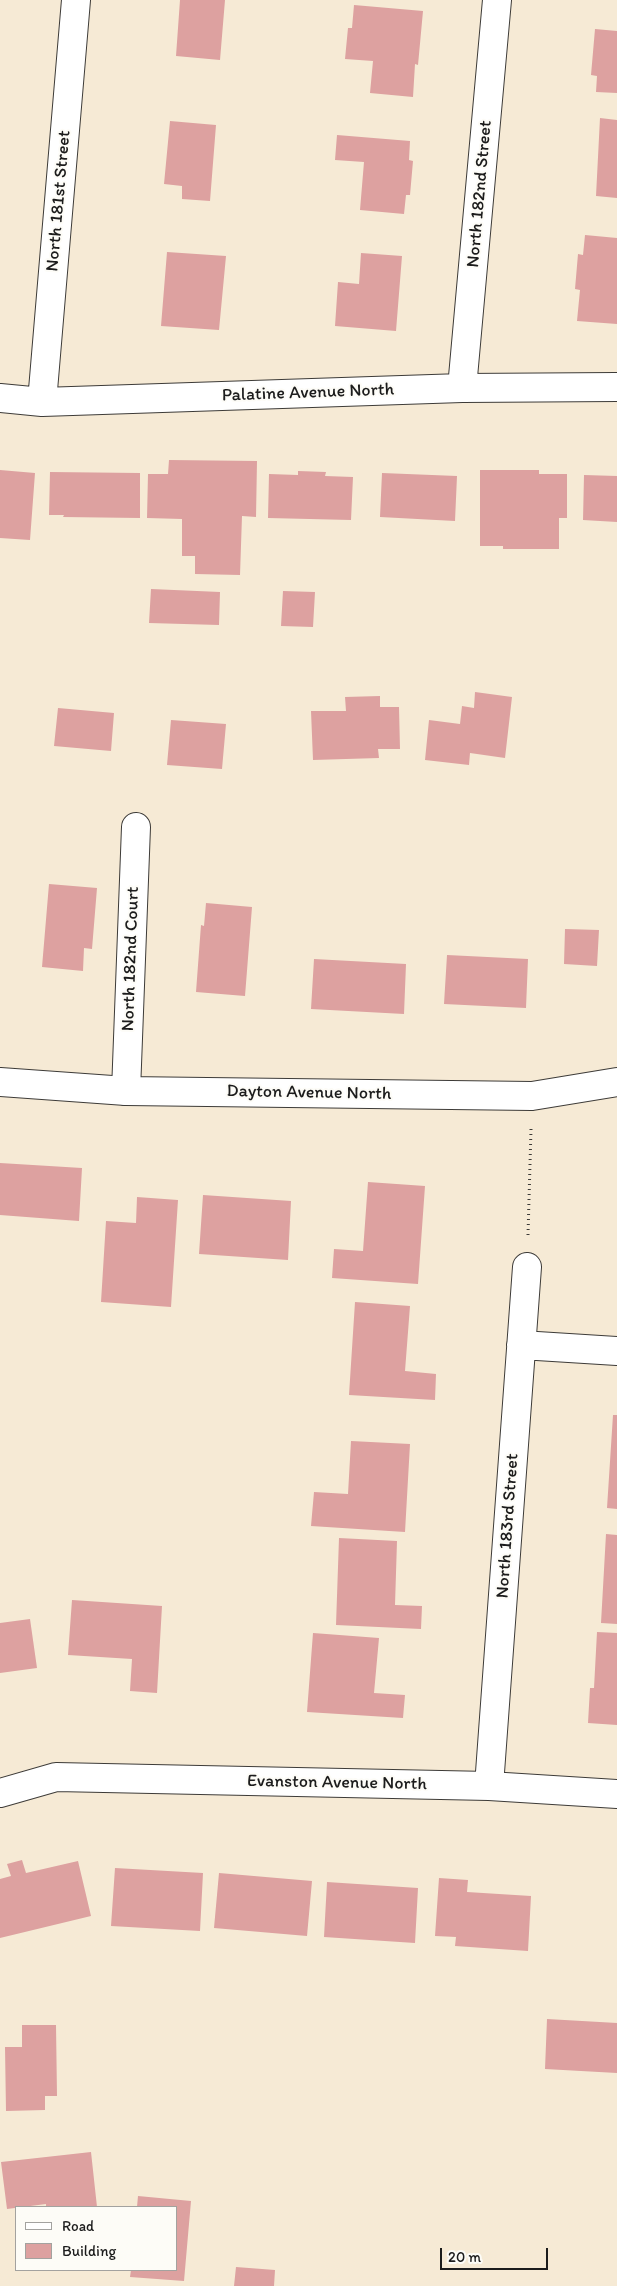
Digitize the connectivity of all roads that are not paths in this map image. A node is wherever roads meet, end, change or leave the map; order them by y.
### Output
1 (76, 0) edge
2 (497, 0) edge
3 (617, 387) edge
4 (462, 388) junction
5 (0, 398) edge
6 (42, 402) junction
7 (136, 826) dead end
8 (0, 1082) edge
9 (617, 1082) edge
10 (126, 1091) junction
11 (527, 1267) road end
12 (521, 1345) junction
13 (617, 1351) edge
14 (489, 1786) junction
15 (0, 1793) edge
16 (617, 1794) edge

1 - 6 street, North 181st Street
2 - 4 street, North 182nd Street
3 - 4 street, Palatine Avenue North
4 - 6 street, Palatine Avenue North
5 - 6 street, Palatine Avenue North
7 - 10 street, North 182nd Court
8 - 10 street, Dayton Avenue North
9 - 10 street, Dayton Avenue North
11 - 12 street, North 183rd Street
12 - 13 street
12 - 14 street, North 183rd Street
14 - 15 street, Evanston Avenue North
14 - 16 street, Evanston Avenue North

